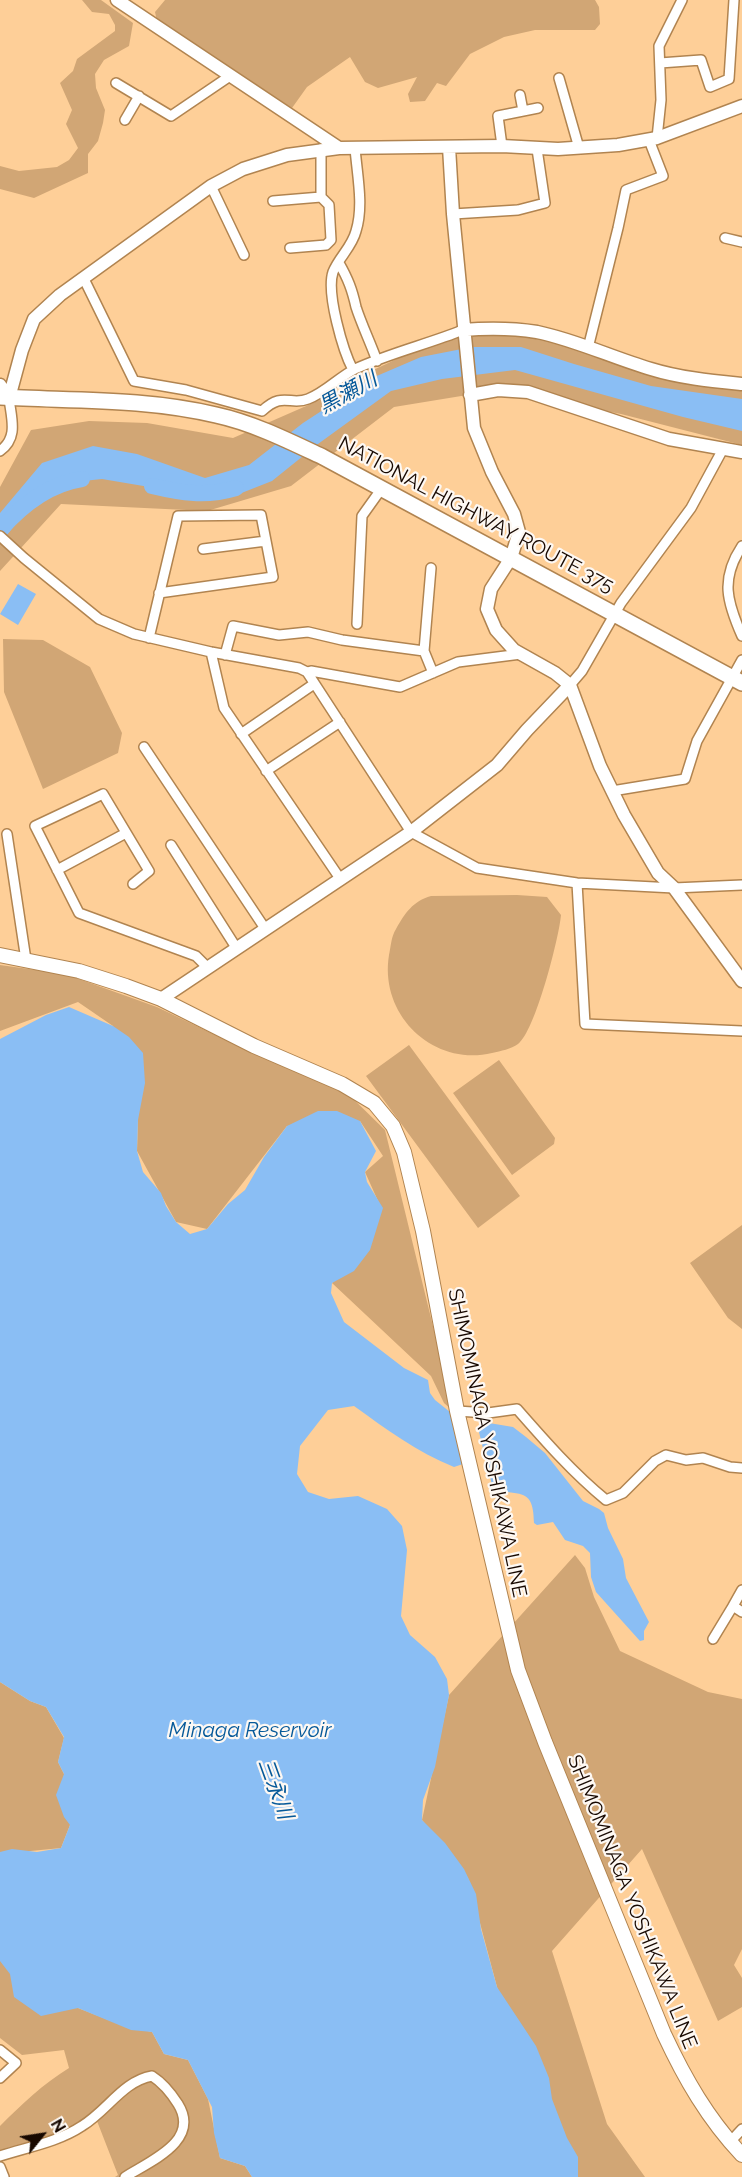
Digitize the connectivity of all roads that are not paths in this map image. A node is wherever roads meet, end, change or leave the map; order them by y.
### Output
1 (117, 0) edge
2 (682, 0) edge
3 (734, 0) edge
4 (738, 26) edge
5 (660, 63) junction
6 (230, 76) junction
7 (558, 78) dead end
8 (116, 82) dead end
9 (520, 95) dead end
10 (139, 96) junction
11 (742, 106) edge
12 (538, 108) dead end
13 (523, 111) junction
14 (125, 120) dead end
15 (653, 139) junction
16 (502, 146) junction
17 (449, 147) junction
18 (339, 148) junction
19 (355, 148) junction
20 (579, 148) junction
21 (321, 149) junction
22 (537, 149) junction
23 (211, 186) junction
24 (321, 197) junction
25 (273, 201) dead end
26 (453, 214) junction
27 (725, 238) dead end
28 (742, 242) edge
29 (290, 248) dead end
30 (244, 255) dead end
31 (339, 263) junction
32 (84, 279) junction
33 (463, 330) junction
34 (588, 348) junction
35 (377, 361) junction
36 (353, 370) junction
37 (742, 384) edge
38 (0, 385) edge
39 (470, 395) junction
40 (5, 397) edge
41 (224, 399) junction
42 (217, 415) junction
43 (723, 449) junction
44 (0, 451) edge
45 (742, 452) edge
46 (382, 488) junction
47 (0, 536) edge
48 (266, 541) junction
49 (742, 546) edge
50 (203, 549) dead end
51 (511, 558) junction
52 (431, 568) dead end
53 (159, 593) junction
54 (614, 613) junction
55 (357, 624) dead end
56 (742, 636) edge
57 (149, 638) junction
58 (424, 651) junction
59 (211, 652) junction
60 (521, 654) junction
61 (225, 655) junction
62 (742, 660) edge
63 (307, 672) junction
64 (433, 673) junction
65 (737, 681) edge
66 (314, 684) junction
67 (570, 685) junction
68 (340, 722) junction
69 (241, 734) junction
70 (144, 747) dead end
71 (266, 771) junction
72 (612, 791) junction
73 (411, 832) junction
74 (126, 833) junction
75 (7, 834) dead end
76 (171, 845) dead end
77 (57, 870) junction
78 (341, 880) junction
79 (133, 884) dead end
80 (577, 884) junction
81 (742, 885) edge
82 (674, 888) junction
83 (266, 930) junction
84 (237, 949) junction
85 (0, 955) edge
86 (26, 960) junction
87 (208, 968) junction
88 (742, 981) edge
89 (161, 999) junction
90 (742, 1031) edge
91 (458, 1412) junction
92 (742, 1468) edge
93 (742, 1590) edge
94 (733, 1606) junction
95 (742, 1612) edge
96 (713, 1638) dead end
97 (0, 2050) edge
98 (0, 2078) edge
99 (742, 2128) edge
100 (730, 2142) junction
101 (742, 2155) edge
102 (0, 2156) edge
103 (0, 2167) edge
104 (4, 2177) edge
105 (125, 2177) edge

1 - 6 street
2 - 5 street
3 - 4 street
4 - 5 street
5 - 15 street
6 - 10 street
6 - 18 street
7 - 20 street
8 - 10 street
9 - 13 street
10 - 14 street
11 - 15 street
12 - 13 street
13 - 16 street
15 - 20 street
15 - 34 street
16 - 17 street
16 - 22 street
17 - 19 street
17 - 26 street
18 - 19 street
18 - 21 street
19 - 31 street
20 - 22 street
21 - 23 street
21 - 24 street
22 - 26 street
23 - 30 street
23 - 32 street
24 - 25 street
24 - 29 street
26 - 33 street
27 - 28 street
31 - 35 street
31 - 36 street
32 - 40 street
32 - 41 street
33 - 34 street
33 - 35 street
33 - 39 street
34 - 37 street
35 - 36 street
36 - 41 street
38 - 40 street
39 - 43 street
39 - 51 street
40 - 42 highway, NATIONAL HIGHWAY ROUTE 375
40 - 44 street
41 - 42 street
42 - 46 highway, NATIONAL HIGHWAY ROUTE 375
43 - 45 street
43 - 54 street
46 - 51 highway, NATIONAL HIGHWAY ROUTE 375
46 - 55 street
47 - 57 street
48 - 50 street
48 - 53 street
48 - 53 street
49 - 56 street
51 - 54 highway, NATIONAL HIGHWAY ROUTE 375
51 - 60 street
52 - 58 street
53 - 57 street
54 - 65 highway, NATIONAL HIGHWAY ROUTE 375
54 - 67 street
57 - 59 street
58 - 61 street
58 - 64 street
59 - 61 street
59 - 69 street
60 - 64 street
60 - 67 street
61 - 63 street
62 - 65 street
63 - 64 street
63 - 66 street
65 - 72 street
66 - 68 street
66 - 69 street
67 - 72 street
67 - 73 street
68 - 71 street
68 - 73 street
69 - 71 street
70 - 83 street
71 - 78 street
72 - 82 street
73 - 78 street
73 - 80 street
74 - 77 street
74 - 77 street
74 - 79 street
75 - 86 street
76 - 84 street
77 - 87 street
78 - 83 street
80 - 82 street
80 - 90 street
81 - 82 street
82 - 88 street
83 - 84 street
84 - 87 street
85 - 86 main road, SHIMOMINAGA YOSHIKAWA LINE
86 - 89 main road, SHIMOMINAGA YOSHIKAWA LINE
87 - 89 street
89 - 91 main road, SHIMOMINAGA YOSHIKAWA LINE
91 - 92 street
91 - 100 main road, SHIMOMINAGA YOSHIKAWA LINE
93 - 94 street
94 - 95 street
94 - 96 street
97 - 98 street
99 - 100 street
100 - 101 main road, SHIMOMINAGA YOSHIKAWA LINE
102 - 105 street
103 - 104 street

